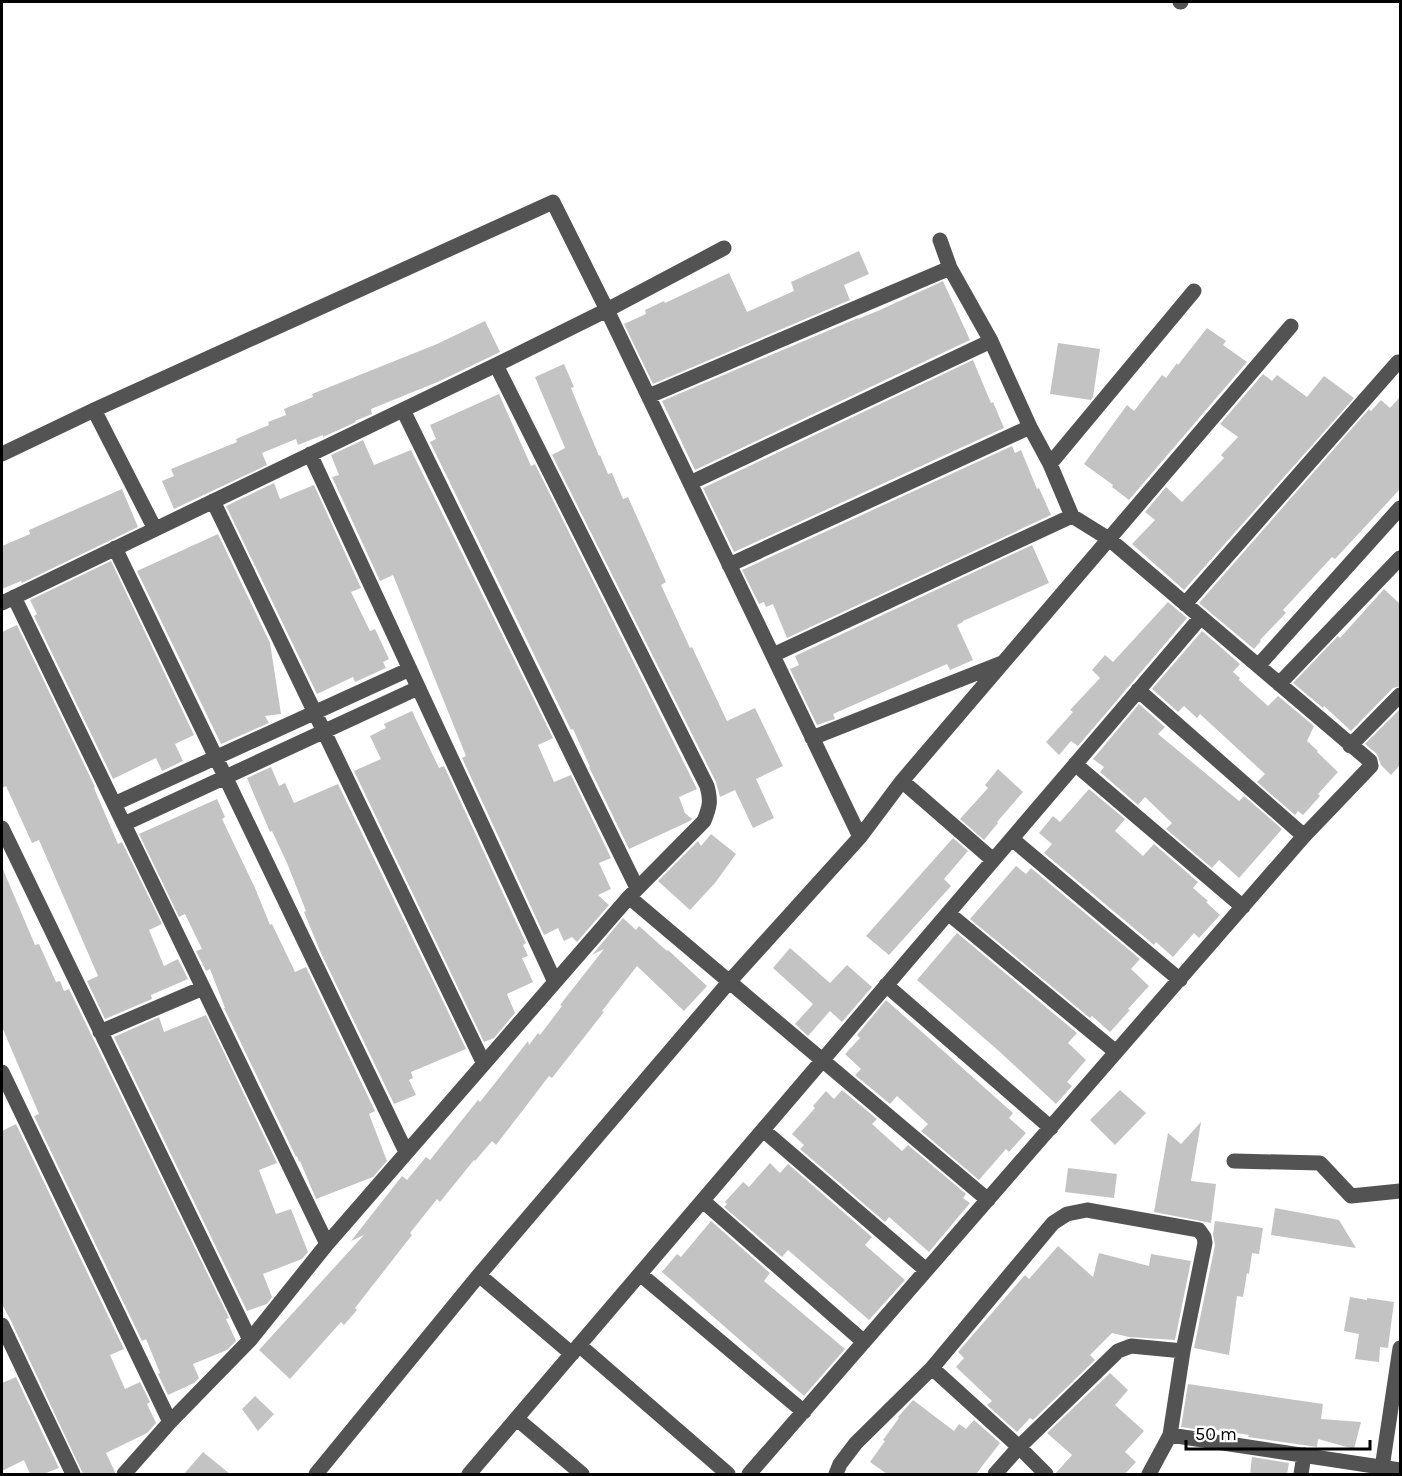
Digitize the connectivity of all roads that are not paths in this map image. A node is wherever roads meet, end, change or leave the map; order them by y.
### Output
1 (940, 240) dead end
2 (724, 248) dead end
3 (950, 268) junction
4 (1194, 291) dead end
5 (607, 310) junction
6 (1291, 326) dead end
7 (991, 341) junction
8 (1398, 362) dead end
9 (495, 365) junction
10 (649, 396) junction
11 (94, 410) junction
12 (403, 410) junction
13 (1030, 427) junction
14 (2, 454) edge
15 (310, 454) junction
16 (1050, 464) junction
17 (690, 483) junction
18 (213, 501) junction
19 (1401, 508) edge
20 (1072, 516) junction
21 (155, 529) junction
22 (1109, 539) junction
23 (115, 548) junction
24 (1401, 558) edge
25 (729, 565) junction
26 (8, 600) edge
27 (1185, 604) junction
28 (1201, 617) junction
29 (773, 655) junction
30 (1004, 662) junction
31 (1258, 666) junction
32 (410, 669) junction
33 (1279, 684) junction
34 (418, 687) junction
35 (1138, 690) junction
36 (1401, 695) edge
37 (315, 713) junction
38 (324, 732) junction
39 (812, 738) junction
40 (1350, 746) junction
41 (216, 758) junction
42 (1075, 764) junction
43 (226, 777) junction
44 (902, 781) junction
45 (114, 804) junction
46 (124, 824) junction
47 (2, 828) edge
48 (860, 837) junction
49 (1304, 837) junction
50 (1011, 839) junction
51 (993, 860) junction
52 (633, 893) junction
53 (1243, 907) junction
54 (948, 913) junction
55 (1180, 980) junction
56 (555, 982) junction
57 (729, 982) junction
58 (886, 986) junction
59 (203, 988) junction
60 (100, 1032) junction
61 (1116, 1052) junction
62 (822, 1061) junction
63 (483, 1064) junction
64 (3, 1080) edge
65 (1051, 1128) junction
66 (763, 1130) junction
67 (406, 1152) junction
68 (1234, 1161) dead end
69 (1401, 1191) edge
70 (988, 1200) junction
71 (703, 1201) junction
72 (327, 1244) junction
73 (926, 1270) junction
74 (640, 1274) junction
75 (479, 1275) junction
76 (2, 1325) edge
77 (250, 1340) junction
78 (864, 1342) junction
79 (1401, 1348) edge
80 (576, 1350) junction
81 (1183, 1351) junction
82 (932, 1368) junction
83 (804, 1412) junction
84 (517, 1419) junction
85 (170, 1422) junction
86 (1170, 1435) junction
87 (1019, 1447) junction
88 (1304, 1455) junction
89 (1382, 1468) junction
90 (1401, 1470) edge
91 (73, 1474) edge
92 (124, 1474) edge
93 (316, 1474) edge
94 (469, 1474) edge
95 (582, 1474) edge
96 (728, 1474) edge
97 (749, 1474) edge
98 (836, 1474) edge
99 (995, 1474) edge
100 (1046, 1474) edge
101 (1149, 1474) edge
102 (1301, 1474) edge

1 - 3 street
2 - 5 street
3 - 7 street
3 - 10 street
4 - 16 street
5 - 9 street
5 - 10 street
5 - 11 street
6 - 22 street
7 - 13 street
7 - 17 street
8 - 27 street
9 - 12 street
9 - 52 street
10 - 17 street
11 - 14 street
11 - 21 street
12 - 15 street
12 - 52 street
13 - 16 street
13 - 25 street
15 - 18 street
15 - 32 street
16 - 20 street
17 - 25 street
18 - 21 street
18 - 37 street
19 - 31 street
20 - 22 street
20 - 29 street
21 - 23 street
22 - 27 street
22 - 30 street
23 - 26 street
23 - 41 street
24 - 33 street
25 - 29 street
26 - 45 street
27 - 28 street
28 - 31 street
28 - 35 street
29 - 39 street
30 - 39 street
30 - 44 street
31 - 33 street
32 - 34 street
32 - 37 street
33 - 40 street
34 - 38 street
34 - 56 street
35 - 42 street
35 - 49 street
36 - 40 street
37 - 38 street
37 - 41 street
38 - 43 street
38 - 63 street
39 - 48 street
40 - 49 street
41 - 43 street
41 - 45 street
42 - 50 street
42 - 53 street
43 - 46 street
43 - 67 street
44 - 48 street
44 - 51 street
45 - 46 street
46 - 59 street
47 - 60 street
48 - 57 street
49 - 53 street
50 - 51 street
50 - 55 street
51 - 54 street
52 - 56 street
52 - 57 street
53 - 55 street
54 - 58 street
54 - 61 street
55 - 61 street
56 - 63 street
57 - 62 street
57 - 75 street
58 - 62 street
58 - 65 street
59 - 60 street
59 - 72 street
60 - 77 street
61 - 65 street
62 - 66 street
62 - 70 street
63 - 67 street
64 - 85 street
65 - 70 street
66 - 71 street
66 - 73 street
67 - 72 street
68 - 69 street
70 - 73 street
71 - 74 street
71 - 78 street
72 - 77 street
73 - 78 street
74 - 80 street
74 - 83 street
75 - 80 street
75 - 93 street
76 - 91 street
77 - 85 street
78 - 83 street
79 - 89 street
80 - 84 street
80 - 96 street
81 - 82 street
81 - 86 street
81 - 87 street
82 - 87 street
82 - 98 street
83 - 97 street
84 - 94 street
84 - 95 street
85 - 92 street
86 - 88 street
86 - 101 street
87 - 99 street
87 - 100 street
88 - 89 street
88 - 102 street
89 - 90 street

